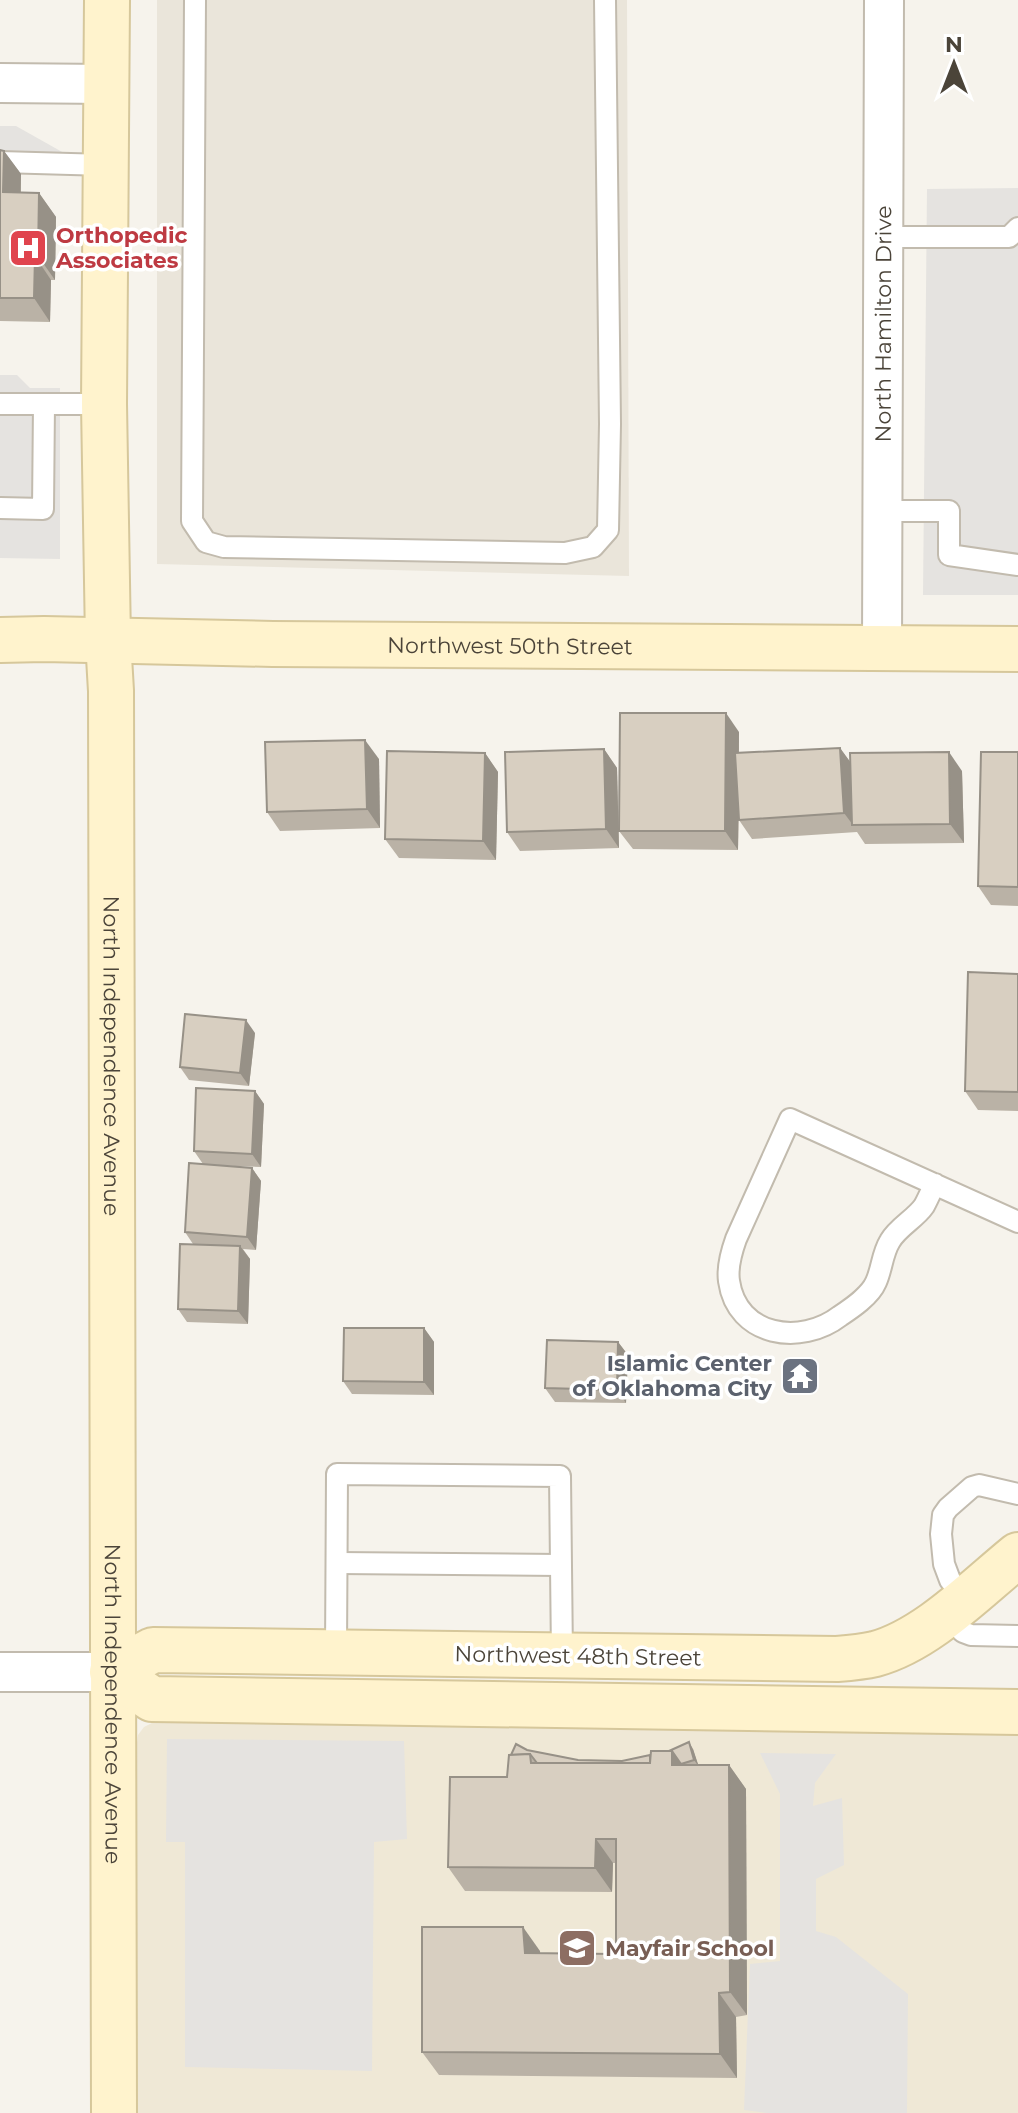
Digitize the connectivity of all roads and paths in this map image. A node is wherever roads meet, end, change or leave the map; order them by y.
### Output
1 (107, 0) edge
2 (195, 0) edge
3 (605, 0) edge
4 (884, 0) edge
5 (0, 83) edge
6 (107, 84) junction
7 (0, 162) edge
8 (106, 165) junction
9 (1018, 228) edge
10 (883, 237) junction
11 (0, 402) edge
12 (44, 404) junction
13 (104, 404) junction
14 (0, 508) edge
15 (882, 511) junction
16 (1018, 565) edge
17 (0, 640) edge
18 (108, 640) junction
19 (882, 648) junction
20 (1018, 649) edge
21 (935, 1184) junction
22 (1018, 1222) edge
23 (1018, 1494) edge
24 (1018, 1555) edge
25 (338, 1563) junction
26 (560, 1565) junction
27 (956, 1607) junction
28 (1018, 1636) edge
29 (336, 1652) junction
30 (562, 1656) junction
31 (0, 1672) edge
32 (112, 1672) junction
33 (1018, 1712) edge
34 (114, 2113) edge

1 - 6 street, North Independence Avenue
2 - 3 lane
4 - 10 street, North Hamilton Drive
5 - 6 street
6 - 8 street, North Independence Avenue
7 - 8 lane
8 - 13 street, North Independence Avenue
9 - 10 lane
10 - 15 street, North Hamilton Drive
11 - 12 lane
12 - 13 lane
12 - 14 lane
13 - 18 street, North Independence Avenue
15 - 16 lane
15 - 19 street, North Hamilton Drive
17 - 18 street, Northwest 50th Street
18 - 19 street, Northwest 50th Street
18 - 32 street, North Independence Avenue
19 - 20 street, Northwest 50th Street
21 - 21 lane
21 - 22 lane
23 - 27 lane
24 - 27 street, Northwest 48th Street
25 - 26 lane
25 - 26 lane
25 - 29 lane
26 - 30 lane
27 - 28 lane
27 - 30 street, Northwest 48th Street
29 - 30 street, Northwest 48th Street
29 - 32 street, Northwest 48th Street
31 - 32 street, Northwest 48th Street
32 - 33 street
32 - 34 street, North Independence Avenue

